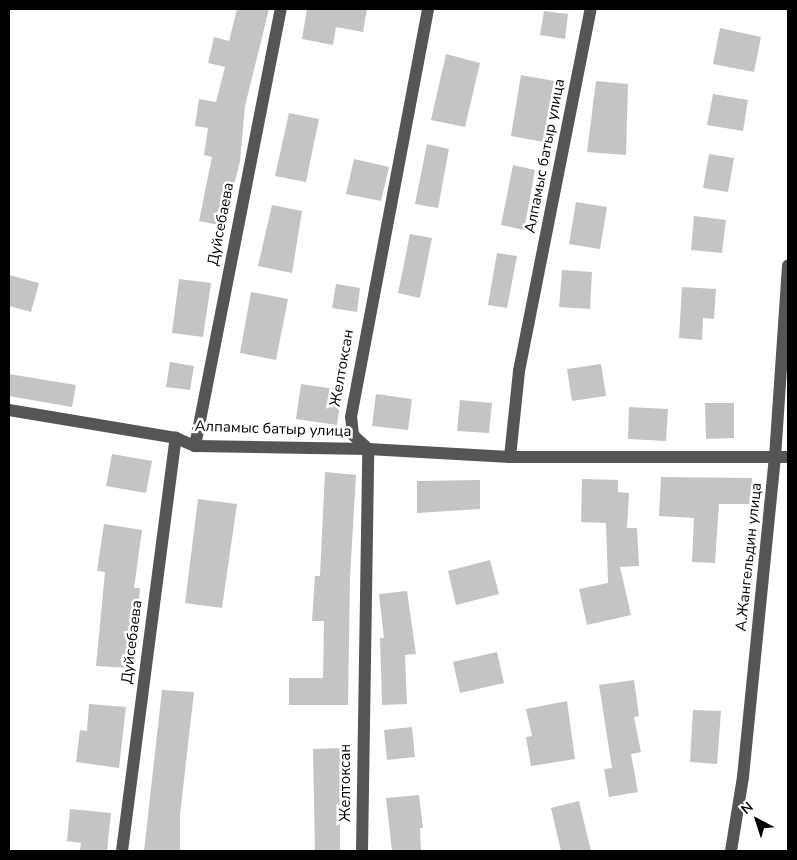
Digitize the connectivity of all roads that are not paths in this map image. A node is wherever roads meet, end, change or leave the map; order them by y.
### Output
1 (281, 9) edge
2 (428, 9) edge
3 (591, 9) edge
4 (788, 265) edge
5 (9, 410) edge
6 (176, 438) junction
7 (195, 446) junction
8 (368, 449) junction
9 (510, 457) junction
10 (782, 457) edge
11 (122, 851) edge
12 (362, 851) edge
13 (731, 851) edge

1 - 7 street, Дуйсебаева
2 - 8 street, Желтоксан
3 - 9 street, Алпамыс батыр улица
4 - 10 street, А.Жангельдин улица
5 - 6 street, Алпамыс батыр улица
6 - 7 street, Алпамыс батыр улица
6 - 11 street, Дуйсебаева
7 - 8 street, Алпамыс батыр улица
8 - 9 street, Алпамыс батыр улица
8 - 12 street, Желтоксан
9 - 10 street, Алпамыс батыр улица
10 - 13 street, А.Жангельдин улица

